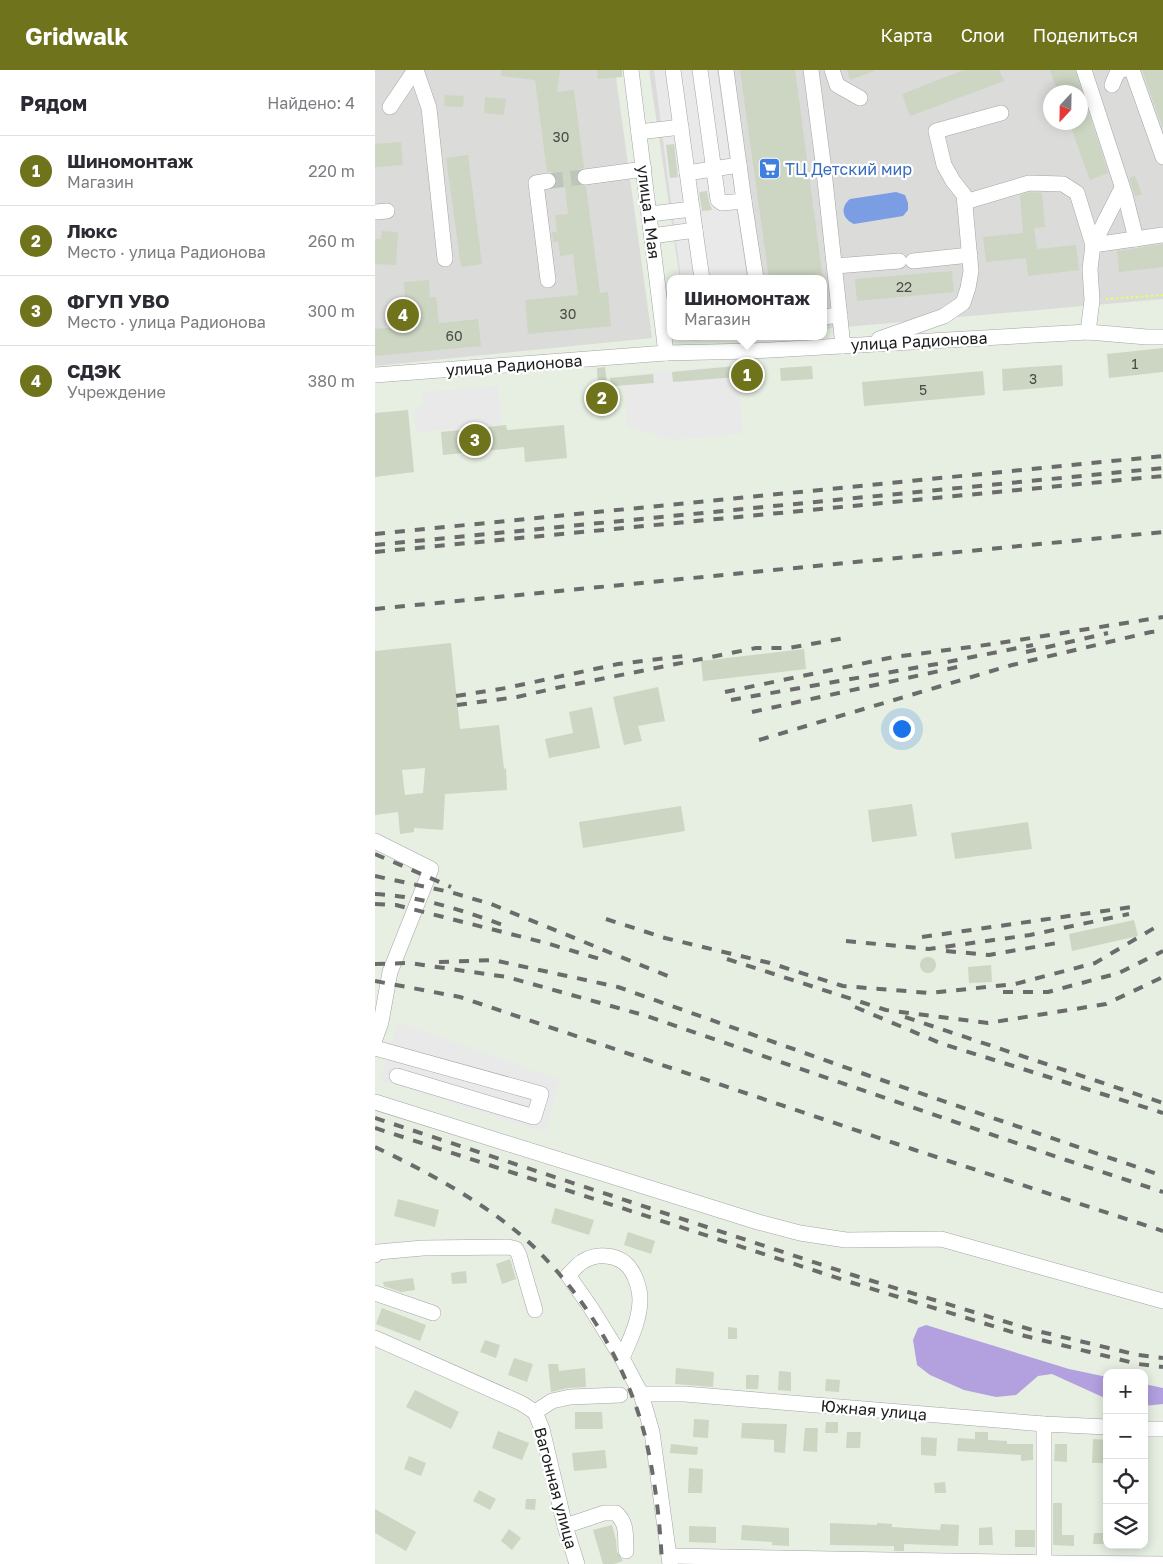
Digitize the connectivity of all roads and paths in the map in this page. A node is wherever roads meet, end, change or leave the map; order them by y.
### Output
1 (415, 70) edge
2 (631, 70) edge
3 (673, 70) edge
4 (700, 70) edge
5 (726, 70) edge
6 (811, 70) edge
7 (832, 70) edge
8 (1084, 70) edge
9 (1123, 70) edge
10 (1132, 70) edge
11 (1112, 85) dead end
12 (859, 98) dead end
13 (390, 107) dead end
14 (1001, 113) dead end
15 (681, 127) junction
16 (639, 132) junction
17 (1163, 157) edge
18 (739, 166) junction
19 (644, 169) junction
20 (714, 169) junction
21 (687, 173) junction
22 (585, 177) tunnel mouth
23 (548, 181) dead end
24 (1123, 188) junction
25 (744, 201) junction
26 (965, 202) junction
27 (692, 209) junction
28 (649, 214) junction
29 (695, 230) junction
30 (1163, 235) edge
31 (652, 236) junction
32 (1135, 239) junction
33 (1093, 245) junction
34 (969, 255) junction
35 (445, 259) dead end
36 (835, 266) junction
37 (701, 275) edge
38 (755, 275) edge
39 (548, 280) dead end
40 (1163, 295) edge
41 (1092, 300) junction
42 (840, 315) junction
43 (827, 317) edge
44 (1088, 332) junction
45 (1163, 336) edge
46 (863, 344) junction
47 (843, 346) junction
48 (666, 353) junction
49 (375, 375) edge
50 (375, 841) edge
51 (375, 1039) edge
52 (375, 1048) edge
53 (397, 1076) dead end
54 (375, 1102) edge
55 (376, 1253) edge
56 (375, 1293) edge
57 (1163, 1301) edge
58 (535, 1310) dead end
59 (433, 1313) dead end
60 (375, 1338) edge
61 (622, 1358) junction
62 (641, 1394) junction
63 (620, 1395) dead end
64 (535, 1412) junction
65 (1044, 1424) junction
66 (1103, 1427) edge
67 (1148, 1429) edge
68 (1163, 1429) edge
69 (565, 1526) junction
70 (626, 1551) dead end
71 (670, 1560) edge
72 (577, 1564) edge
73 (1052, 1564) edge
74 (1163, 1564) edge

1 - 13 street
1 - 35 street
2 - 16 street, улица 1 Мая
3 - 15 street
4 - 20 street
5 - 18 street
6 - 36 street
7 - 12 street
8 - 24 street
9 - 11 street
10 - 17 street
14 - 26 street
15 - 16 street
15 - 21 street
16 - 19 street, улица 1 Мая
18 - 20 street
18 - 25 street
19 - 22 street
19 - 28 street, улица 1 Мая
20 - 21 street
20 - 25 street
21 - 27 street
23 - 39 street
24 - 32 street
24 - 33 street
25 - 38 street
26 - 33 street
26 - 34 street
27 - 28 street
27 - 29 street
28 - 31 street, улица 1 Мая
29 - 31 street
29 - 37 street
30 - 32 street
31 - 48 street, улица 1 Мая
32 - 33 street
33 - 41 street
34 - 36 street
34 - 46 street
36 - 42 street
40 - 41 path
41 - 44 street
42 - 43 street
42 - 47 street
44 - 45 street, улица Радионова
44 - 46 street, улица Радионова
46 - 47 street, улица Радионова
47 - 48 street, улица Радионова
48 - 49 street, улица Радионова
50 - 51 street
52 - 53 street
54 - 57 street
55 - 58 street
56 - 59 street
60 - 64 street
61 - 61 street
61 - 62 street
62 - 65 street, Южная улица
62 - 71 street
63 - 64 street
64 - 69 street, Вагонная улица
65 - 66 street, Южная улица
65 - 73 street
67 - 68 street
69 - 70 street
69 - 72 street, Вагонная улица
71 - 73 street
73 - 74 street

